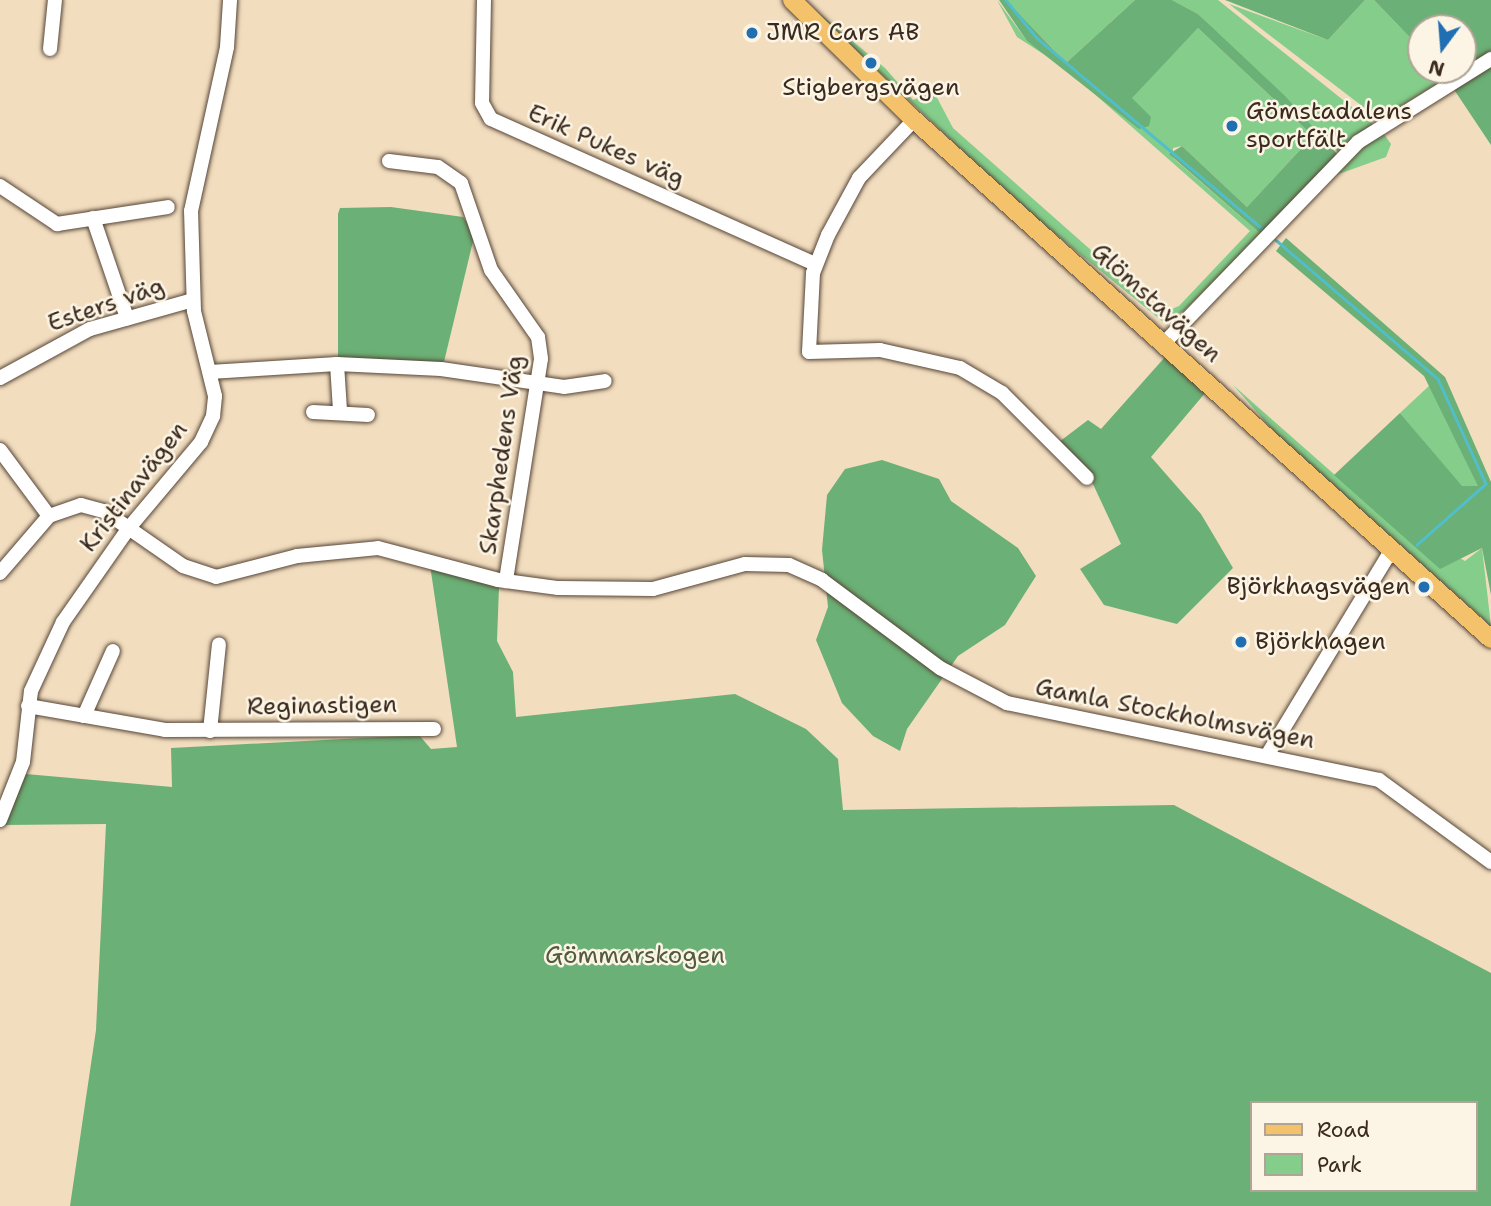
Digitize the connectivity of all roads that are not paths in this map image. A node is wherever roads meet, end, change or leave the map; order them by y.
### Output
1 (55, 0) edge
2 (230, 0) edge
3 (484, 0) edge
4 (792, 0) edge
5 (50, 48) dead end
6 (1491, 59) edge
7 (914, 120) junction
8 (389, 161) dead end
9 (0, 186) edge
10 (168, 207) dead end
11 (93, 218) junction
12 (815, 264) junction
13 (193, 300) junction
14 (127, 318) junction
15 (1164, 343) junction
16 (337, 364) junction
17 (210, 372) junction
18 (0, 378) edge
19 (605, 381) dead end
20 (537, 383) junction
21 (340, 411) junction
22 (313, 412) dead end
23 (368, 415) dead end
24 (0, 450) edge
25 (1087, 478) dead end
26 (49, 516) junction
27 (128, 528) junction
28 (1392, 549) junction
29 (0, 573) edge
30 (506, 582) junction
31 (1491, 639) edge
32 (219, 644) dead end
33 (113, 651) dead end
34 (28, 706) junction
35 (84, 716) junction
36 (434, 729) dead end
37 (210, 731) junction
38 (1268, 754) junction
39 (0, 820) edge
40 (1491, 862) edge

1 - 5 street
2 - 13 street, Kristinavägen
3 - 12 street, Erik Pukes väg
4 - 7 main road, Glömstavägen
6 - 15 street
7 - 12 street
7 - 15 main road, Glömstavägen
8 - 20 street, Skarphedens Väg
9 - 11 street
10 - 11 street
11 - 14 street
12 - 25 street
13 - 14 street, Esters väg
13 - 17 street, Kristinavägen
14 - 18 street, Esters väg
15 - 28 main road, Glömstavägen
16 - 17 street
16 - 20 street
16 - 21 street
17 - 27 street, Kristinavägen
19 - 20 street
20 - 30 street, Skarphedens Väg
21 - 22 street
21 - 23 street
24 - 26 street
26 - 27 street, Gamla Stockholmsvägen
26 - 29 street
27 - 30 street, Gamla Stockholmsvägen
27 - 34 street, Kristinavägen
28 - 31 main road, Glömstavägen
28 - 38 street
30 - 38 street, Gamla Stockholmsvägen
32 - 37 street, Reginastigen
33 - 35 street
34 - 35 street, Reginastigen
34 - 39 street, Kristinavägen
35 - 37 street, Reginastigen
36 - 37 street, Reginastigen
38 - 40 street, Gamla Stockholmsvägen

